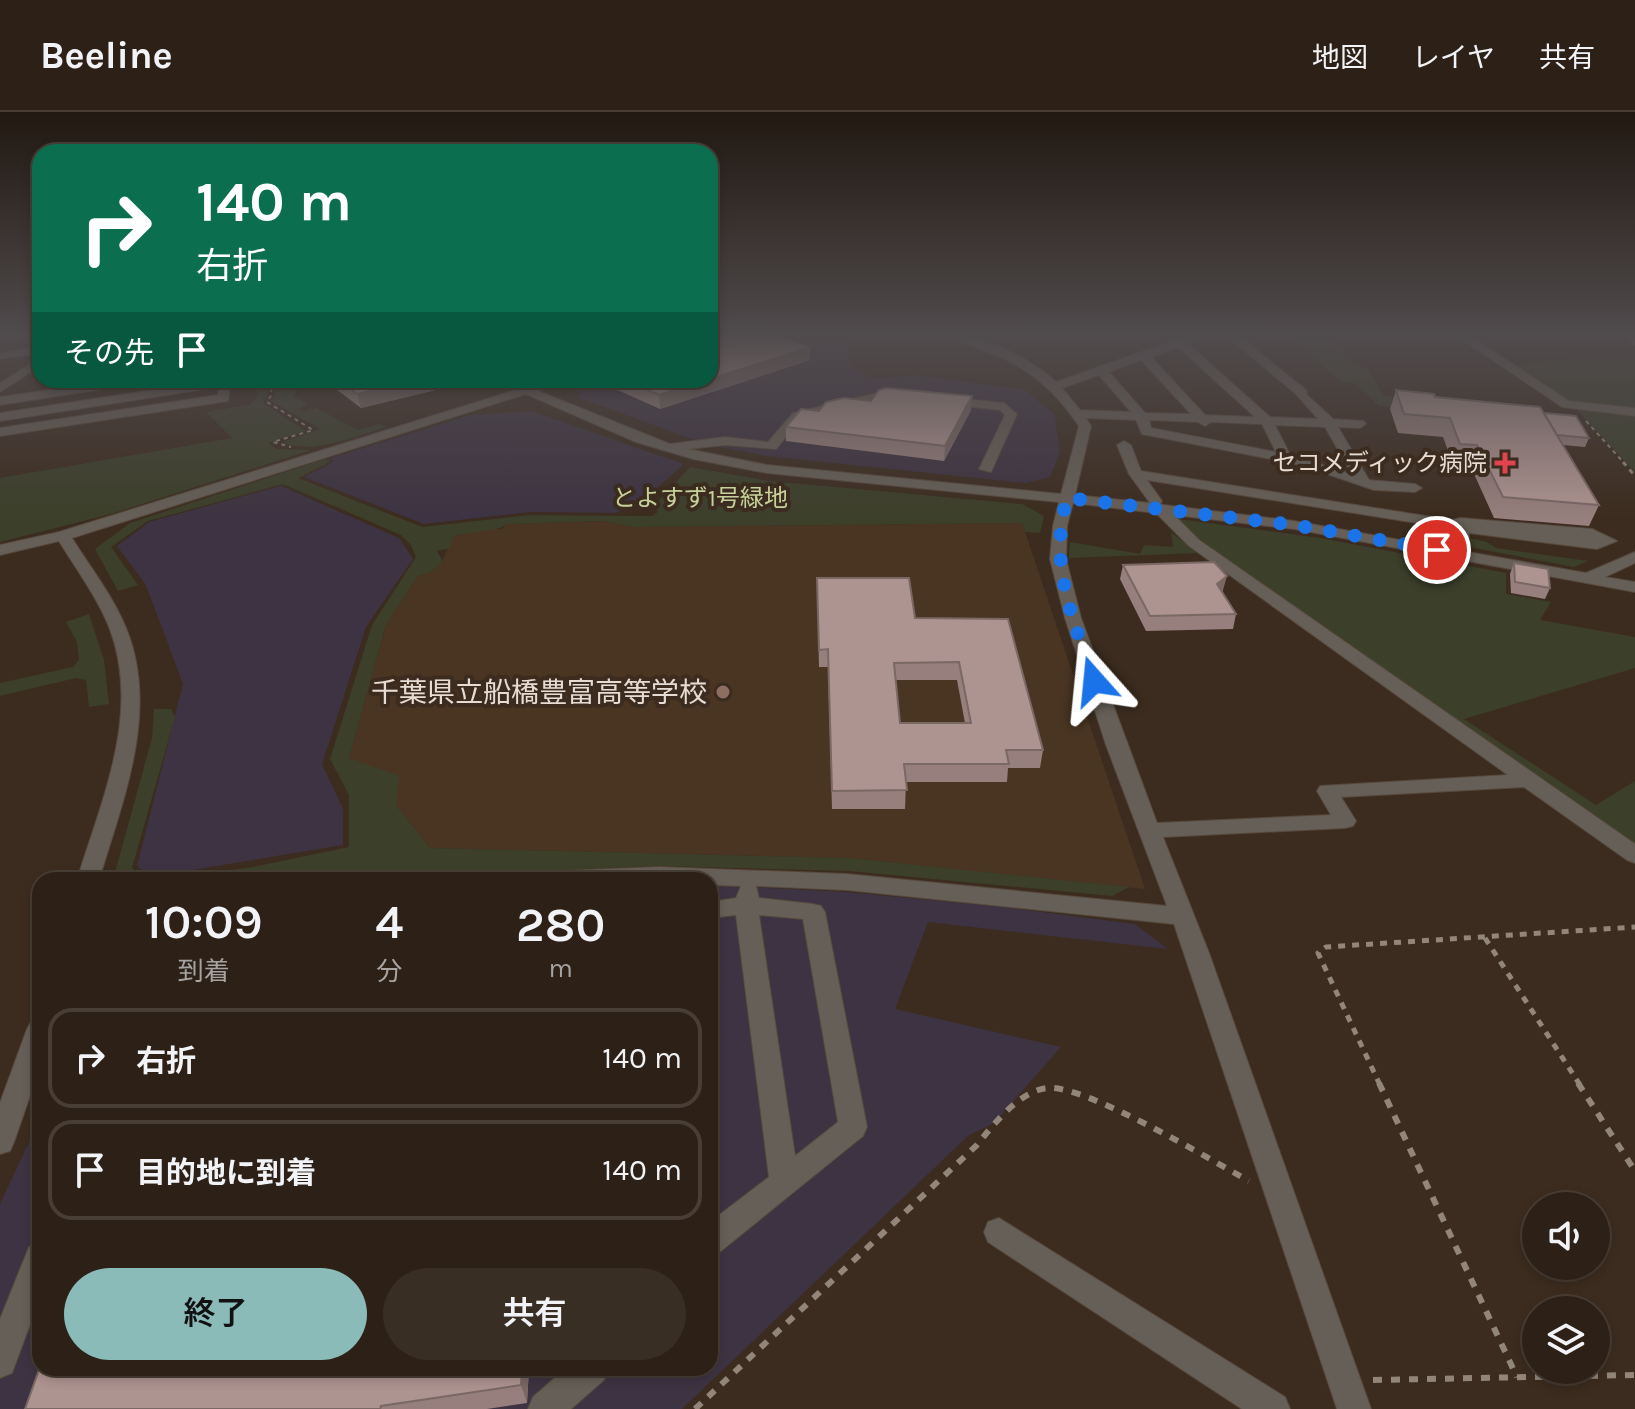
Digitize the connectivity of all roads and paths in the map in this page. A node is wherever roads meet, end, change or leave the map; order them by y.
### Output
1 (30, 397) edge
2 (127, 397) edge
3 (224, 397) edge
4 (270, 397) edge
5 (504, 397) edge
6 (540, 397) edge
7 (879, 397) edge
8 (906, 397) edge
9 (912, 397) edge
10 (1065, 397) edge
11 (1124, 397) edge
12 (1183, 397) edge
13 (1240, 397) edge
14 (1302, 397) edge
15 (1555, 397) edge
16 (927, 399) edge
17 (0, 401) edge
18 (1566, 404) junction
19 (1635, 412) edge
20 (1077, 414) junction
21 (1141, 416) junction
22 (0, 417) edge
23 (1204, 418) junction
24 (1266, 420) junction
25 (1329, 422) junction
26 (1360, 424) dead end
27 (0, 432) edge
28 (1124, 445) dead end
29 (1211, 445) junction
30 (296, 447) dead end
31 (669, 448) junction
32 (1286, 460) junction
33 (986, 469) dead end
34 (1136, 474) junction
35 (1635, 476) edge
36 (1364, 483) junction
37 (1415, 488) dead end
38 (1067, 498) junction
39 (1157, 504) junction
40 (1450, 525) junction
41 (1469, 528) junction
42 (63, 536) junction
43 (0, 550) edge
44 (1453, 552) junction
45 (1635, 557) edge
46 (1589, 578) junction
47 (1635, 587) edge
48 (1528, 780) junction
49 (1149, 831) junction
50 (1635, 855) edge
51 (90, 872) edge
52 (718, 877) edge
53 (750, 878) junction
54 (746, 905) junction
55 (718, 909) edge
56 (1183, 916) junction
57 (1635, 927) edge
58 (1485, 937) junction
59 (32, 1052) edge
60 (0, 1142) edge
61 (1635, 1171) edge
62 (784, 1182) junction
63 (1284, 1201) junction
64 (999, 1232) dead end
65 (718, 1235) edge
66 (32, 1278) edge
67 (0, 1361) edge
68 (1635, 1375) edge
69 (583, 1376) edge
70 (1517, 1377) junction
71 (1344, 1381) junction
72 (545, 1409) edge
73 (695, 1409) edge
74 (1273, 1409) edge
75 (1354, 1409) edge

1 - 17 street
2 - 22 street
3 - 27 street
4 - 30 path
5 - 42 street
6 - 31 street
7 - 31 street
8 - 9 street
10 - 20 street
11 - 21 street
12 - 23 street
13 - 24 street
14 - 25 street
15 - 18 street
16 - 33 street
18 - 19 street
18 - 35 path
20 - 21 street
20 - 38 street
21 - 23 street
21 - 29 street
23 - 24 street
23 - 29 street
24 - 25 street
24 - 32 street
25 - 26 street
25 - 36 street
28 - 34 street
29 - 32 street
31 - 38 street
32 - 36 street
34 - 39 street
34 - 40 street
36 - 37 street
38 - 39 street
38 - 49 street
39 - 44 street
39 - 48 street
40 - 41 street
40 - 41 street
40 - 44 street
41 - 44 street
42 - 43 street
42 - 51 street
44 - 46 street
45 - 46 street
46 - 47 street
48 - 49 street
48 - 50 street
49 - 56 street
52 - 53 street
53 - 54 street
53 - 56 street
54 - 55 street
54 - 62 street
54 - 62 street
56 - 63 street
57 - 58 path
58 - 61 path
58 - 70 path
59 - 60 street
62 - 65 street
63 - 71 street
63 - 73 path
64 - 74 street
66 - 67 street
68 - 70 path
69 - 72 street
70 - 71 path
71 - 75 street

